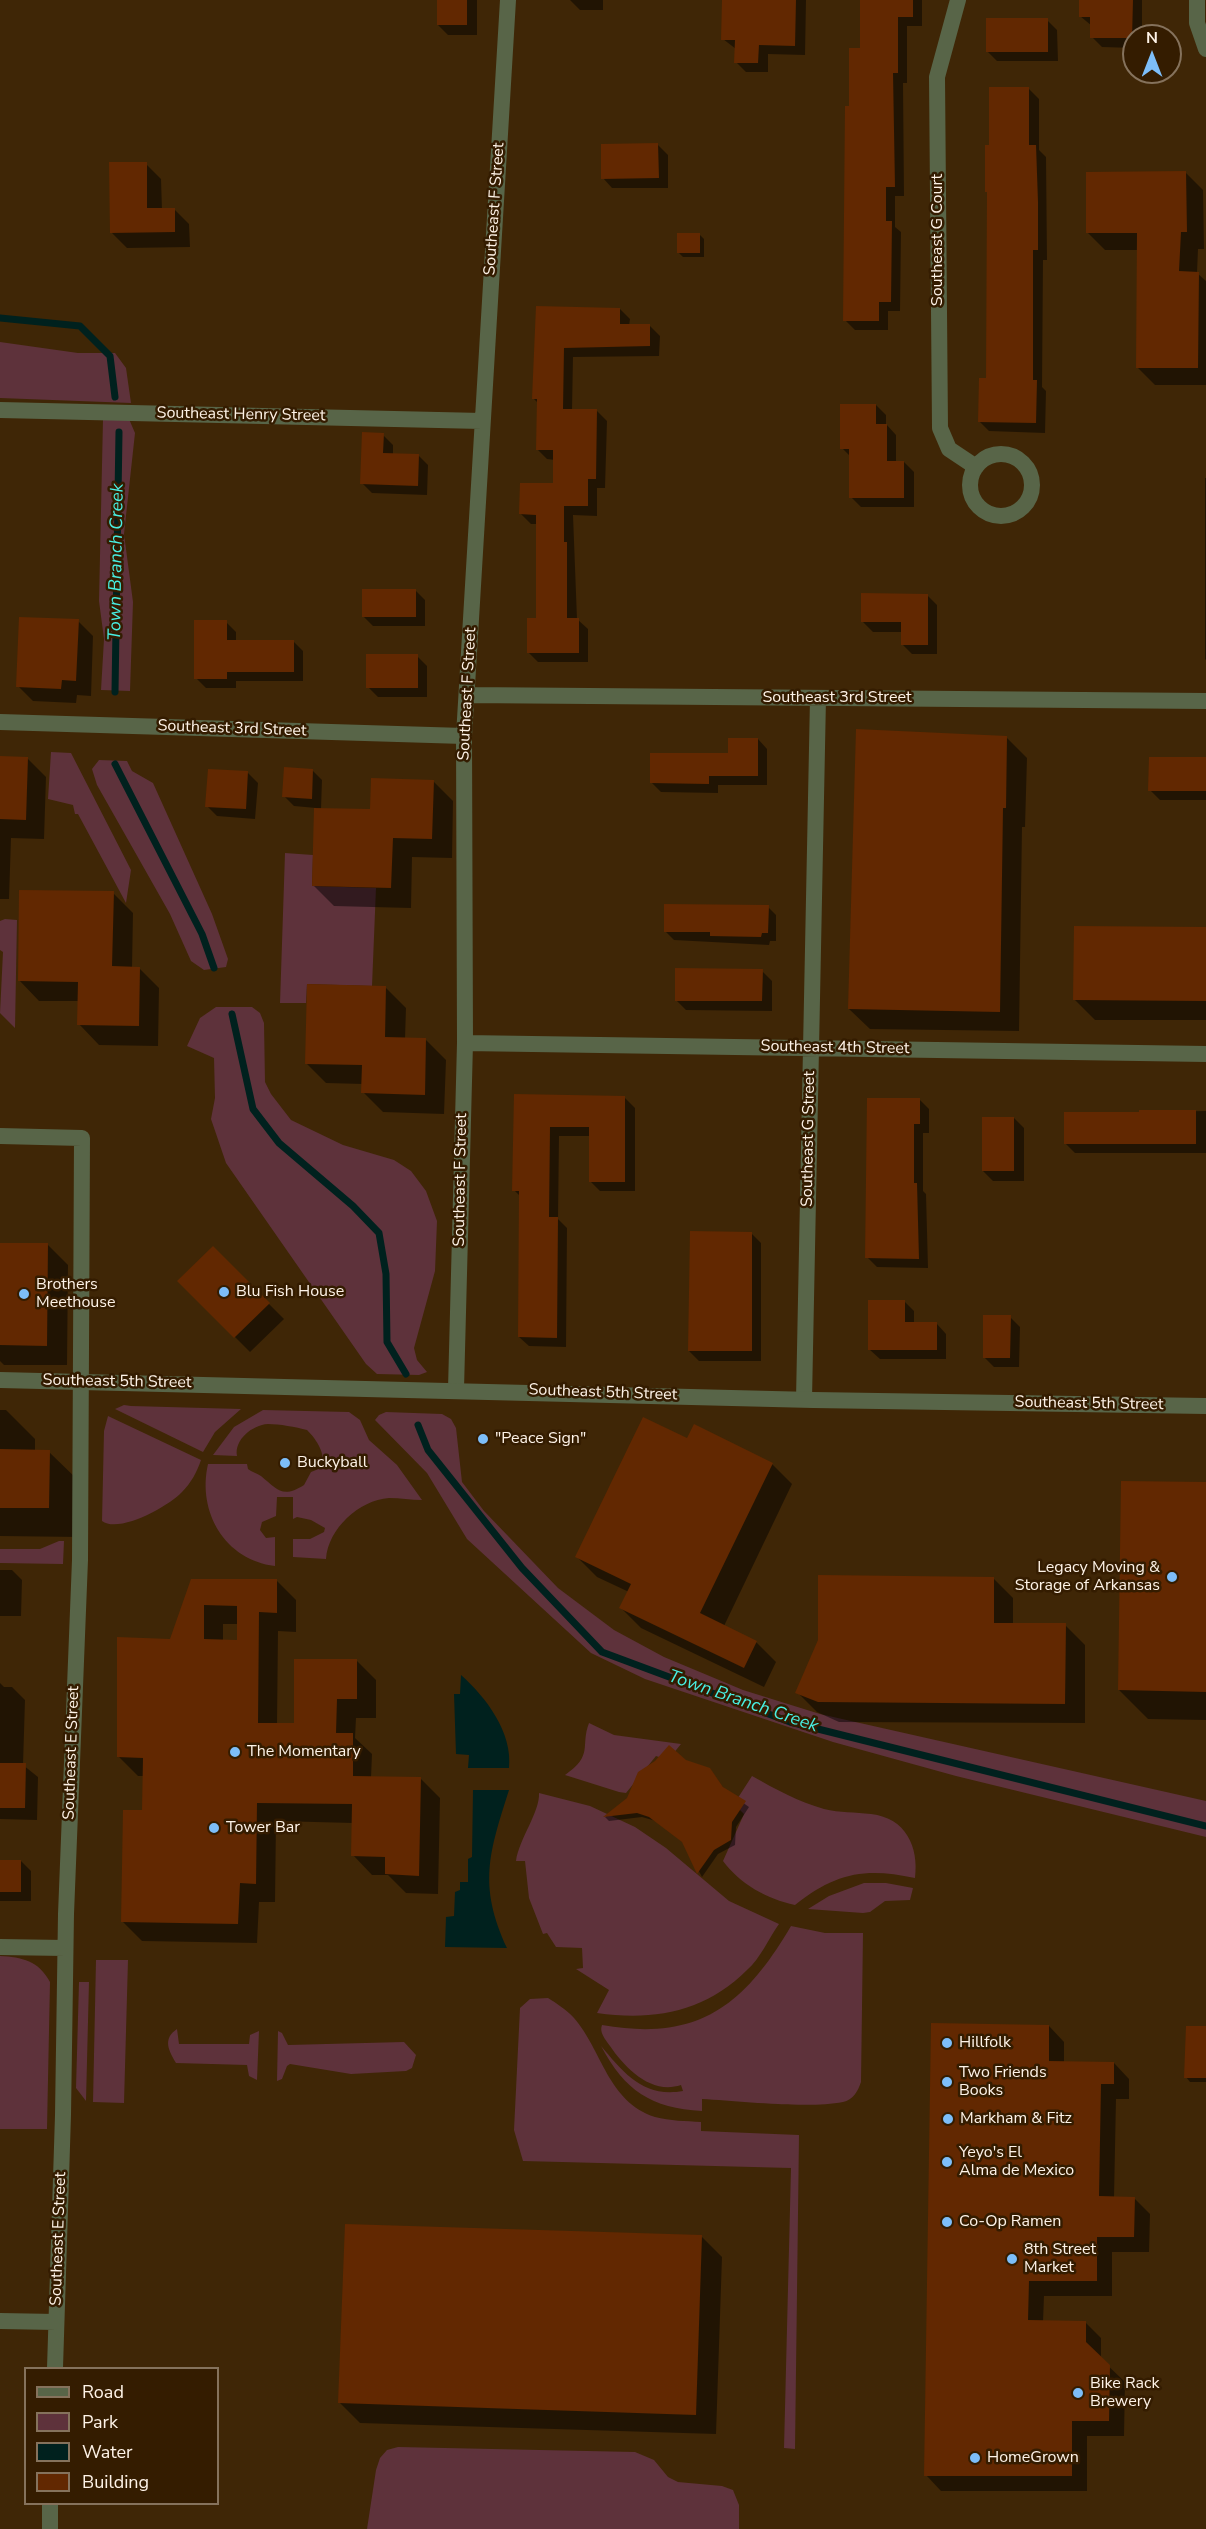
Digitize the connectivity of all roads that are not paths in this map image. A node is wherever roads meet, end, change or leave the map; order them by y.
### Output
1 (508, 0) edge
2 (958, 0) edge
3 (1197, 0) edge
4 (1206, 48) edge
5 (0, 410) edge
6 (482, 421) junction
7 (976, 467) dead end
8 (467, 695) junction
9 (818, 698) junction
10 (1206, 701) edge
11 (0, 722) edge
12 (464, 736) junction
13 (465, 1043) junction
14 (811, 1048) junction
15 (1206, 1054) edge
16 (0, 1136) edge
17 (0, 1380) edge
18 (79, 1380) junction
19 (456, 1389) junction
20 (804, 1399) junction
21 (1206, 1406) edge
22 (0, 1947) edge
23 (65, 1948) junction
24 (0, 2321) edge
25 (57, 2322) junction
26 (55, 2367) edge
27 (50, 2505) edge
28 (50, 2529) edge

1 - 6 street, Southeast F Street
2 - 7 street, Southeast G Court
3 - 4 street
5 - 6 street, Southeast Henry Street
6 - 8 street, Southeast F Street
8 - 9 street, Southeast 3rd Street
8 - 12 street, Southeast F Street
9 - 10 street, Southeast 3rd Street
9 - 14 street, Southeast G Street
11 - 12 street, Southeast 3rd Street
12 - 13 street, Southeast F Street
13 - 14 street, Southeast 4th Street
13 - 19 street, Southeast F Street
14 - 15 street, Southeast 4th Street
14 - 20 street, Southeast G Street
16 - 18 street, Southeast E Street
17 - 18 street, Southeast 5th Street
18 - 19 street, Southeast 5th Street
18 - 23 street, Southeast E Street
19 - 20 street, Southeast 5th Street
20 - 21 street, Southeast 5th Street
22 - 23 street
23 - 25 street, Southeast E Street
24 - 25 street
25 - 26 street, Southeast E Street
27 - 28 street

